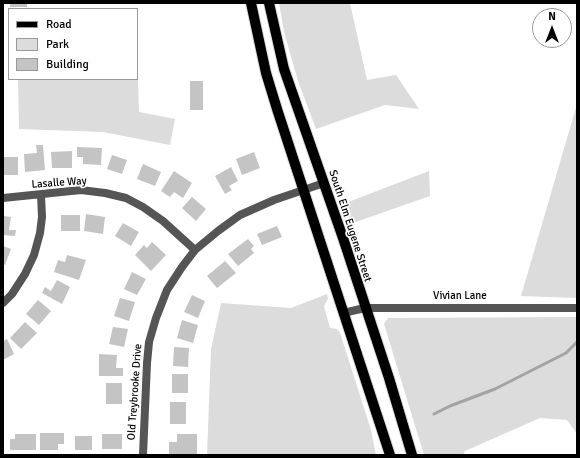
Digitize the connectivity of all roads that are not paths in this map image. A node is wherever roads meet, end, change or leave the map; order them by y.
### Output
1 (251, 3) edge
2 (269, 3) edge
3 (324, 183) junction
4 (303, 190) junction
5 (40, 195) junction
6 (3, 198) edge
7 (195, 250) junction
8 (3, 303) edge
9 (365, 308) junction
10 (577, 308) edge
11 (343, 313) junction
12 (142, 455) edge
13 (390, 455) edge
14 (412, 455) edge

1 - 4 main road
2 - 3 main road, South Elm Eugene Street
3 - 4 street, Old Treybrooke Drive
3 - 9 main road, South Elm Eugene Street
4 - 7 street, Old Treybrooke Drive
4 - 11 main road
5 - 6 street, Lasalle Way
5 - 7 street, Lasalle Way
5 - 8 street
7 - 12 street, Old Treybrooke Drive
9 - 10 street, Vivian Lane
9 - 11 street, Vivian Lane
9 - 14 main road, South Elm Eugene Street
11 - 13 main road

